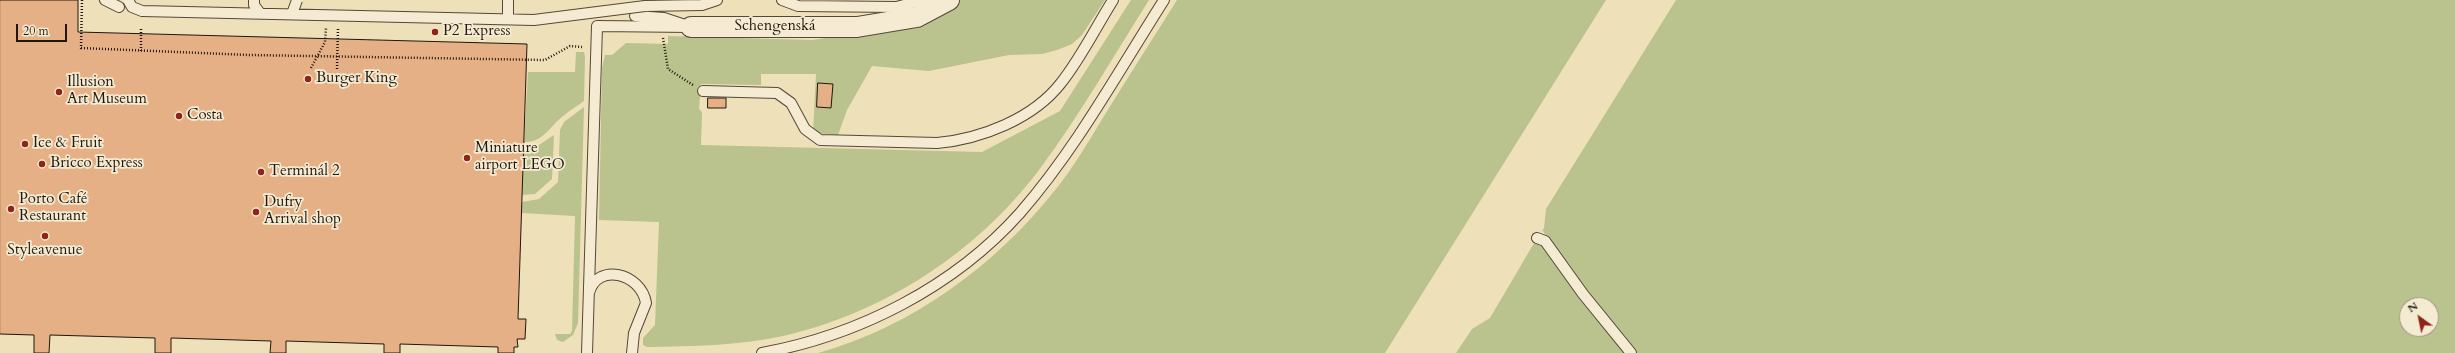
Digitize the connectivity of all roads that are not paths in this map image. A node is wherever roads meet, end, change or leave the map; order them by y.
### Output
1 (105, 0) edge
2 (128, 0) edge
3 (254, 0) edge
4 (297, 0) edge
5 (508, 0) edge
6 (717, 0) edge
7 (782, 0) edge
8 (925, 0) edge
9 (949, 0) edge
10 (1113, 0) edge
11 (1164, 0) edge
12 (119, 7) dead end
13 (260, 13) junction
14 (292, 14) junction
15 (635, 16) dead end
16 (508, 19) junction
17 (691, 27) junction
18 (703, 91) road end
19 (1538, 238) dead end
20 (588, 297) junction
21 (587, 353) edge
22 (632, 353) edge
23 (762, 353) edge
24 (1631, 353) edge

1 - 12 lane
2 - 13 lane, bridge
3 - 13 lane, bridge
4 - 14 lane, bridge
5 - 16 lane, bridge
6 - 16 lane, bridge
7 - 8 lane
9 - 17 street, Schengenská
10 - 18 lane
11 - 23 lane
13 - 14 lane, bridge
14 - 16 lane, bridge
15 - 17 lane
17 - 20 lane, Schengenská
19 - 24 lane
20 - 21 lane
20 - 22 lane

